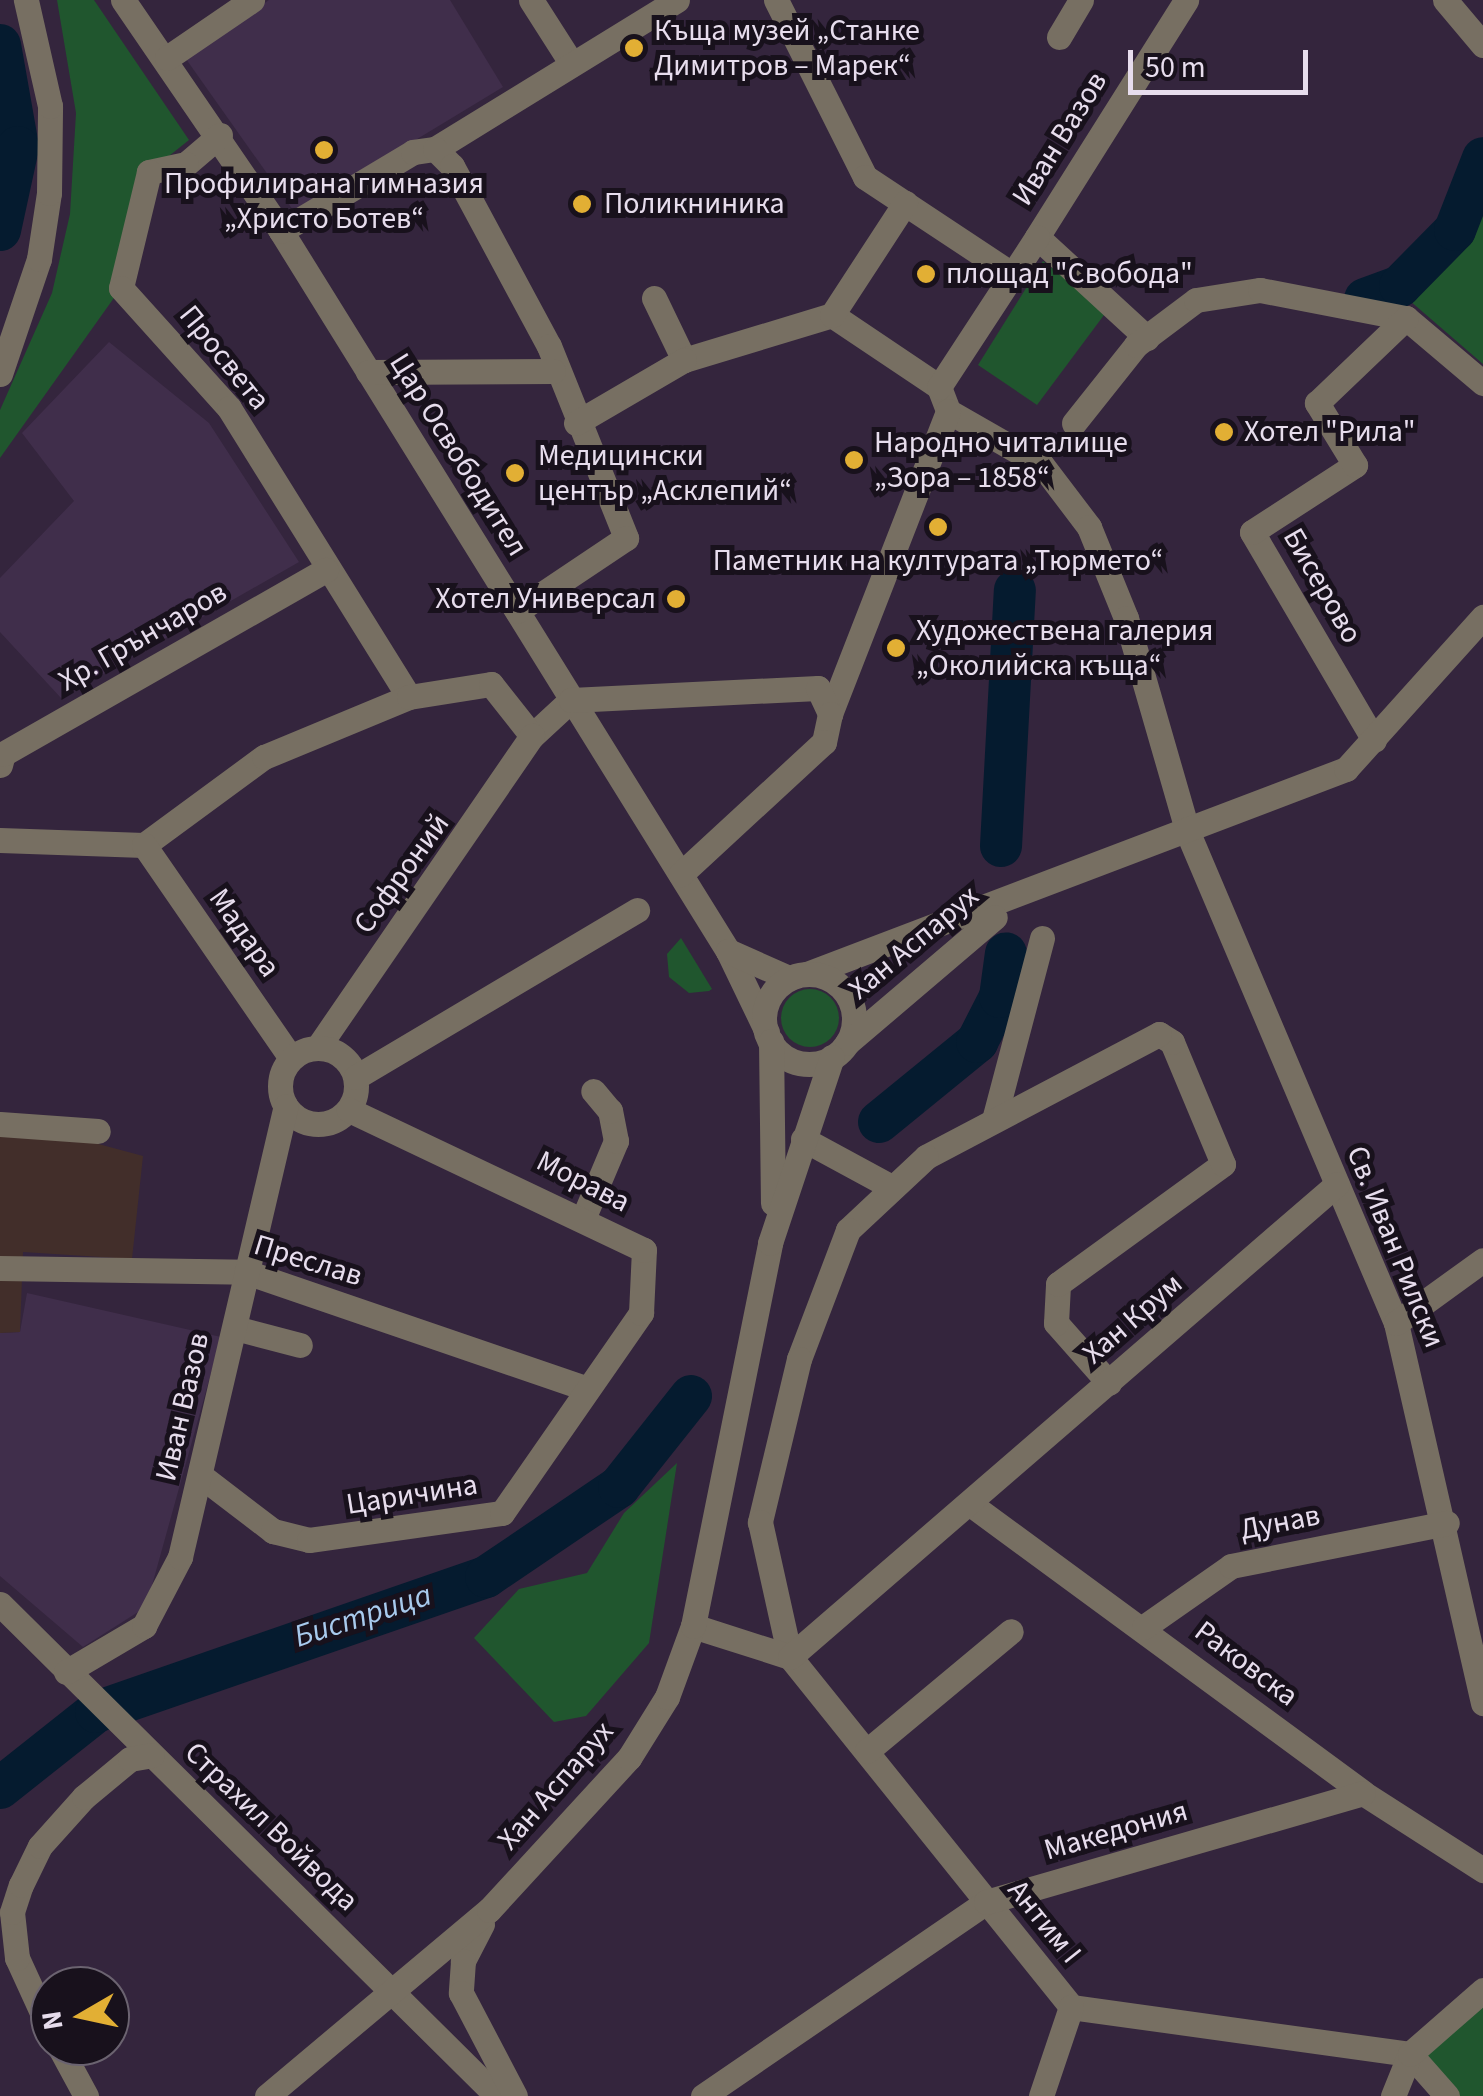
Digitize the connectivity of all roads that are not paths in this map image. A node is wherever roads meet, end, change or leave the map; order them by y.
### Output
1 (26, 0) edge
2 (123, 0) edge
3 (252, 0) edge
4 (530, 0) edge
5 (678, 0) edge
6 (776, 0) edge
7 (1080, 0) edge
8 (1186, 0) edge
9 (1445, 0) edge
10 (1059, 36) dead end
11 (1483, 46) edge
12 (166, 58) junction
13 (570, 61) junction
14 (220, 135) junction
15 (435, 150) junction
16 (905, 203) junction
17 (281, 231) junction
18 (1037, 237) junction
19 (1013, 275) junction
20 (654, 298) dead end
21 (832, 315) junction
22 (1406, 318) junction
23 (1147, 338) junction
24 (684, 360) junction
25 (553, 371) junction
26 (368, 372) junction
27 (0, 374) edge
28 (1483, 383) edge
29 (944, 400) junction
30 (576, 422) junction
31 (1074, 423) dead end
32 (326, 570) junction
33 (517, 610) junction
34 (1483, 617) edge
35 (409, 697) junction
36 (571, 700) junction
37 (830, 714) junction
38 (532, 736) junction
39 (1374, 740) junction
40 (0, 765) edge
41 (1188, 833) junction
42 (0, 840) edge
43 (144, 845) junction
44 (681, 874) junction
45 (1025, 896) junction
46 (637, 910) dead end
47 (1042, 938) dead end
48 (728, 951) junction
49 (798, 976) junction
50 (769, 1037) junction
51 (318, 1047) junction
52 (840, 1050) junction
53 (291, 1058) junction
54 (356, 1077) junction
55 (593, 1090) dead end
56 (286, 1106) junction
57 (349, 1110) junction
58 (995, 1116) junction
59 (0, 1124) edge
60 (98, 1130) dead end
61 (803, 1139) junction
62 (880, 1181) junction
63 (1337, 1184) junction
64 (583, 1219) junction
65 (770, 1243) junction
66 (1483, 1260) edge
67 (0, 1268) edge
68 (246, 1272) junction
69 (1396, 1322) junction
70 (236, 1328) junction
71 (300, 1345) dead end
72 (1108, 1383) junction
73 (584, 1388) junction
74 (200, 1476) junction
75 (973, 1506) junction
76 (1447, 1523) junction
77 (0, 1604) edge
78 (693, 1626) junction
79 (1144, 1627) junction
80 (1010, 1631) dead end
81 (790, 1657) junction
82 (66, 1672) junction
83 (1483, 1703) edge
84 (143, 1747) junction
85 (867, 1750) junction
86 (1363, 1793) junction
87 (1483, 1870) edge
88 (986, 1902) junction
89 (488, 1910) junction
90 (30, 1986) edge
91 (1483, 1990) edge
92 (396, 1992) junction
93 (1070, 2007) junction
94 (1410, 2054) junction
95 (70, 2066) edge
96 (1049, 2091) edge
97 (86, 2096) edge
98 (267, 2096) edge
99 (497, 2096) edge
100 (515, 2096) edge
101 (703, 2096) edge
102 (1392, 2096) edge
103 (1447, 2096) edge

1 - 27 street
2 - 12 street, Цар Освободител
3 - 12 street
4 - 13 street
5 - 13 street
6 - 16 street
7 - 10 street
8 - 18 street, Иван Вазов
9 - 11 street
12 - 14 street, Цар Освободител
13 - 15 street
14 - 17 street, Цар Освободител
14 - 32 street, Просвета
15 - 17 street
15 - 25 street
16 - 19 street
16 - 21 street
17 - 26 street, Цар Освободител
18 - 19 street
18 - 23 street, Иван Вазов
19 - 29 street
20 - 24 street
21 - 24 street
21 - 29 street, Св. Иван Рилски
22 - 23 street
22 - 28 street
22 - 39 street, Бисерово
23 - 31 street
24 - 30 street
25 - 26 street
25 - 30 street
26 - 33 street, Цар Освободител
29 - 37 street
29 - 41 street, Св. Иван Рилски
30 - 33 street
32 - 35 street, Просвета
32 - 40 street, Хр. Грънчаров
33 - 36 street, Цар Освободител
34 - 39 street, Хан Аспарух
35 - 38 street
35 - 43 street
36 - 37 street
36 - 38 street, Софроний
36 - 44 street, Цар Освободител
37 - 44 street
38 - 51 street, Софроний
39 - 41 street, Хан Аспарух
41 - 45 street, Хан Аспарух
41 - 63 street, Св. Иван Рилски
42 - 43 street
43 - 53 street, Мадара
44 - 48 street, Цар Освободител
45 - 49 street, Хан Аспарух
45 - 52 street, Хан Аспарух
46 - 54 street
47 - 58 street
48 - 49 street
48 - 50 street, Цар Освободител
49 - 50 street
49 - 52 street
50 - 52 street
50 - 65 street, Хан Аспарух
51 - 53 street
51 - 54 street
52 - 61 street, Хан Аспарух
53 - 56 street
54 - 57 street
55 - 64 street
56 - 57 street
56 - 68 street, Иван Вазов
57 - 64 street, Морава
58 - 62 street
58 - 72 street
59 - 60 street
61 - 62 street
61 - 65 street, Хан Аспарух
62 - 81 street
63 - 69 street, Св. Иван Рилски
63 - 72 street, Хан Крум
64 - 73 street, Морава
65 - 78 street, Хан Аспарух
66 - 69 street
67 - 68 street, Преслав
68 - 70 street, Иван Вазов
68 - 73 street, Преслав
69 - 76 street, Св. Иван Рилски
70 - 71 street
70 - 74 street, Иван Вазов
72 - 75 street, Хан Крум
73 - 74 street, Царичина
74 - 82 street, Иван Вазов
75 - 79 street, Раковска
75 - 81 street, Хан Крум
76 - 79 street, Дунав
76 - 83 street, Св. Иван Рилски
77 - 82 street, Страхил Войвода
78 - 81 street
78 - 89 street, Хан Аспарух
79 - 86 street, Раковска
80 - 85 street
81 - 85 street, Антим I
82 - 84 street, Страхил Войвода
84 - 90 street
84 - 92 street, Страхил Войвода
85 - 88 street, Антим I
86 - 87 street, Раковска
86 - 88 street, Македония
88 - 93 street, Антим I
88 - 101 street, Македония
89 - 92 street, Хан Аспарух
89 - 100 street
91 - 94 street
92 - 98 street, Хан Аспарух
92 - 99 street, Страхил Войвода
93 - 94 street, Антим I
93 - 96 street
94 - 102 street
94 - 103 street
95 - 97 street

